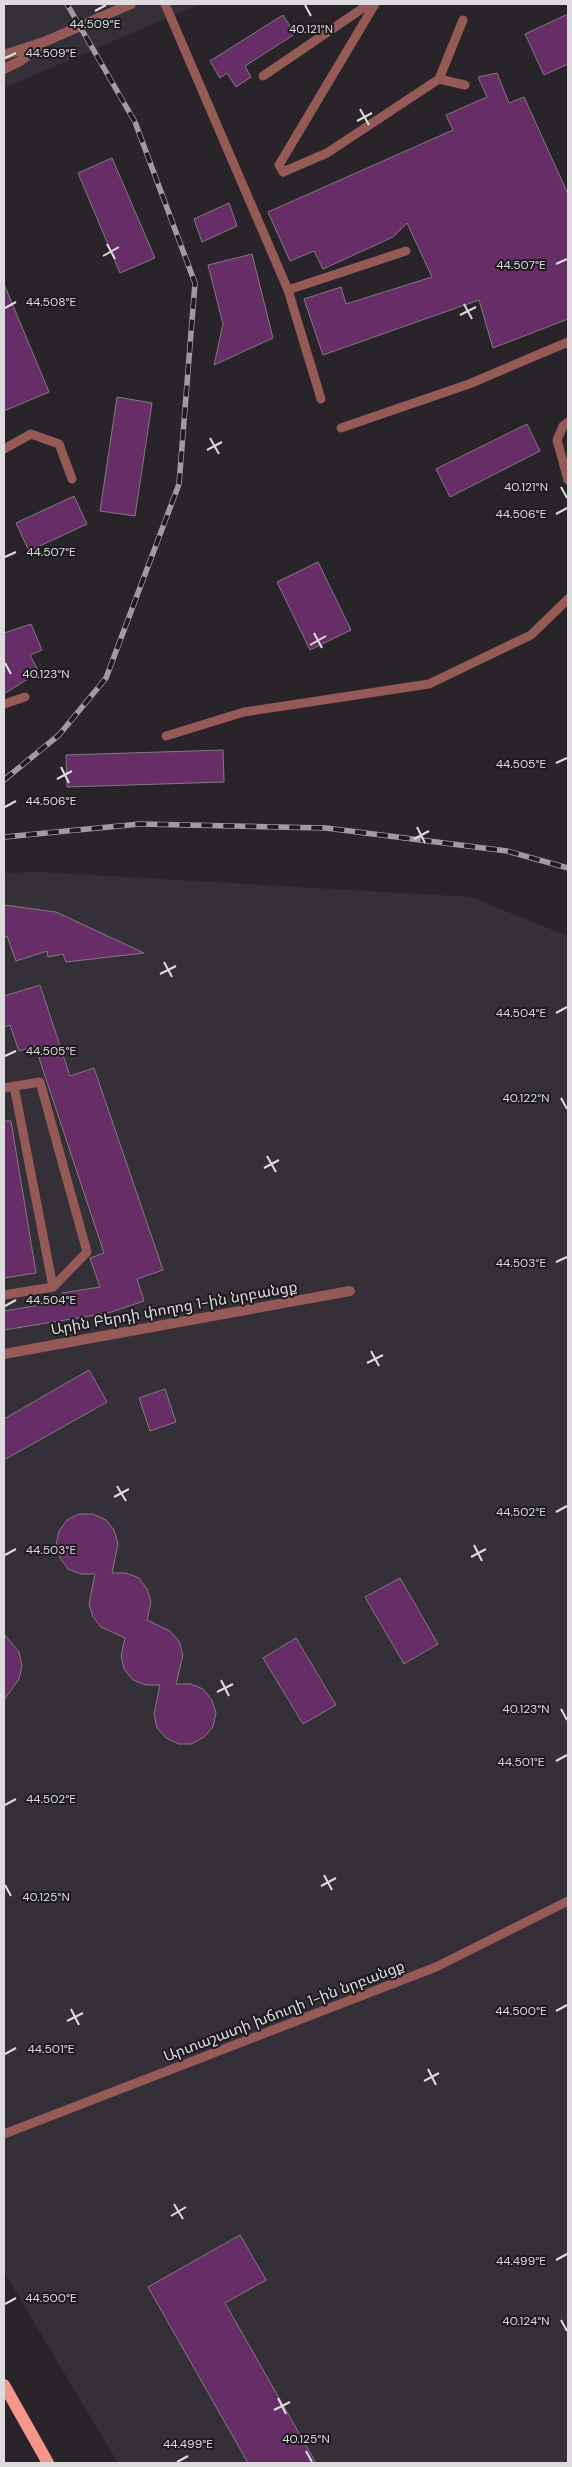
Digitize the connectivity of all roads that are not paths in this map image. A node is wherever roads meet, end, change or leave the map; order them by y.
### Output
1 (131, 4) edge
2 (165, 4) edge
3 (369, 4) edge
4 (375, 4) edge
5 (463, 20) dead end
6 (44, 42) junction
7 (4, 55) edge
8 (4, 69) edge
9 (263, 76) dead end
10 (439, 79) junction
11 (465, 85) dead end
12 (406, 251) dead end
13 (288, 290) junction
14 (568, 342) edge
15 (321, 399) dead end
16 (568, 422) edge
17 (341, 428) dead end
18 (4, 449) edge
19 (72, 479) dead end
20 (568, 480) edge
21 (568, 599) edge
22 (25, 698) dead end
23 (4, 704) edge
24 (166, 736) dead end
25 (14, 1086) junction
26 (4, 1088) edge
27 (54, 1287) junction
28 (350, 1291) dead end
29 (4, 1295) edge
30 (4, 1354) edge
31 (568, 1901) edge
32 (4, 2134) edge
33 (4, 2385) edge
34 (48, 2463) edge

1 - 6 street
2 - 13 lane
3 - 9 lane
4 - 10 lane
5 - 10 lane
6 - 7 street
6 - 8 street
10 - 11 lane
12 - 13 lane
13 - 15 lane
14 - 17 lane
16 - 20 lane
18 - 19 lane
21 - 24 lane
22 - 23 lane
25 - 26 lane
25 - 27 lane
25 - 27 lane
27 - 29 lane
28 - 30 street, Արին Բերդի փողոց 1-ին նրբանցք
31 - 32 lane, Արտաշատի խճուղի 1-ին նրբանցք
33 - 34 main road

